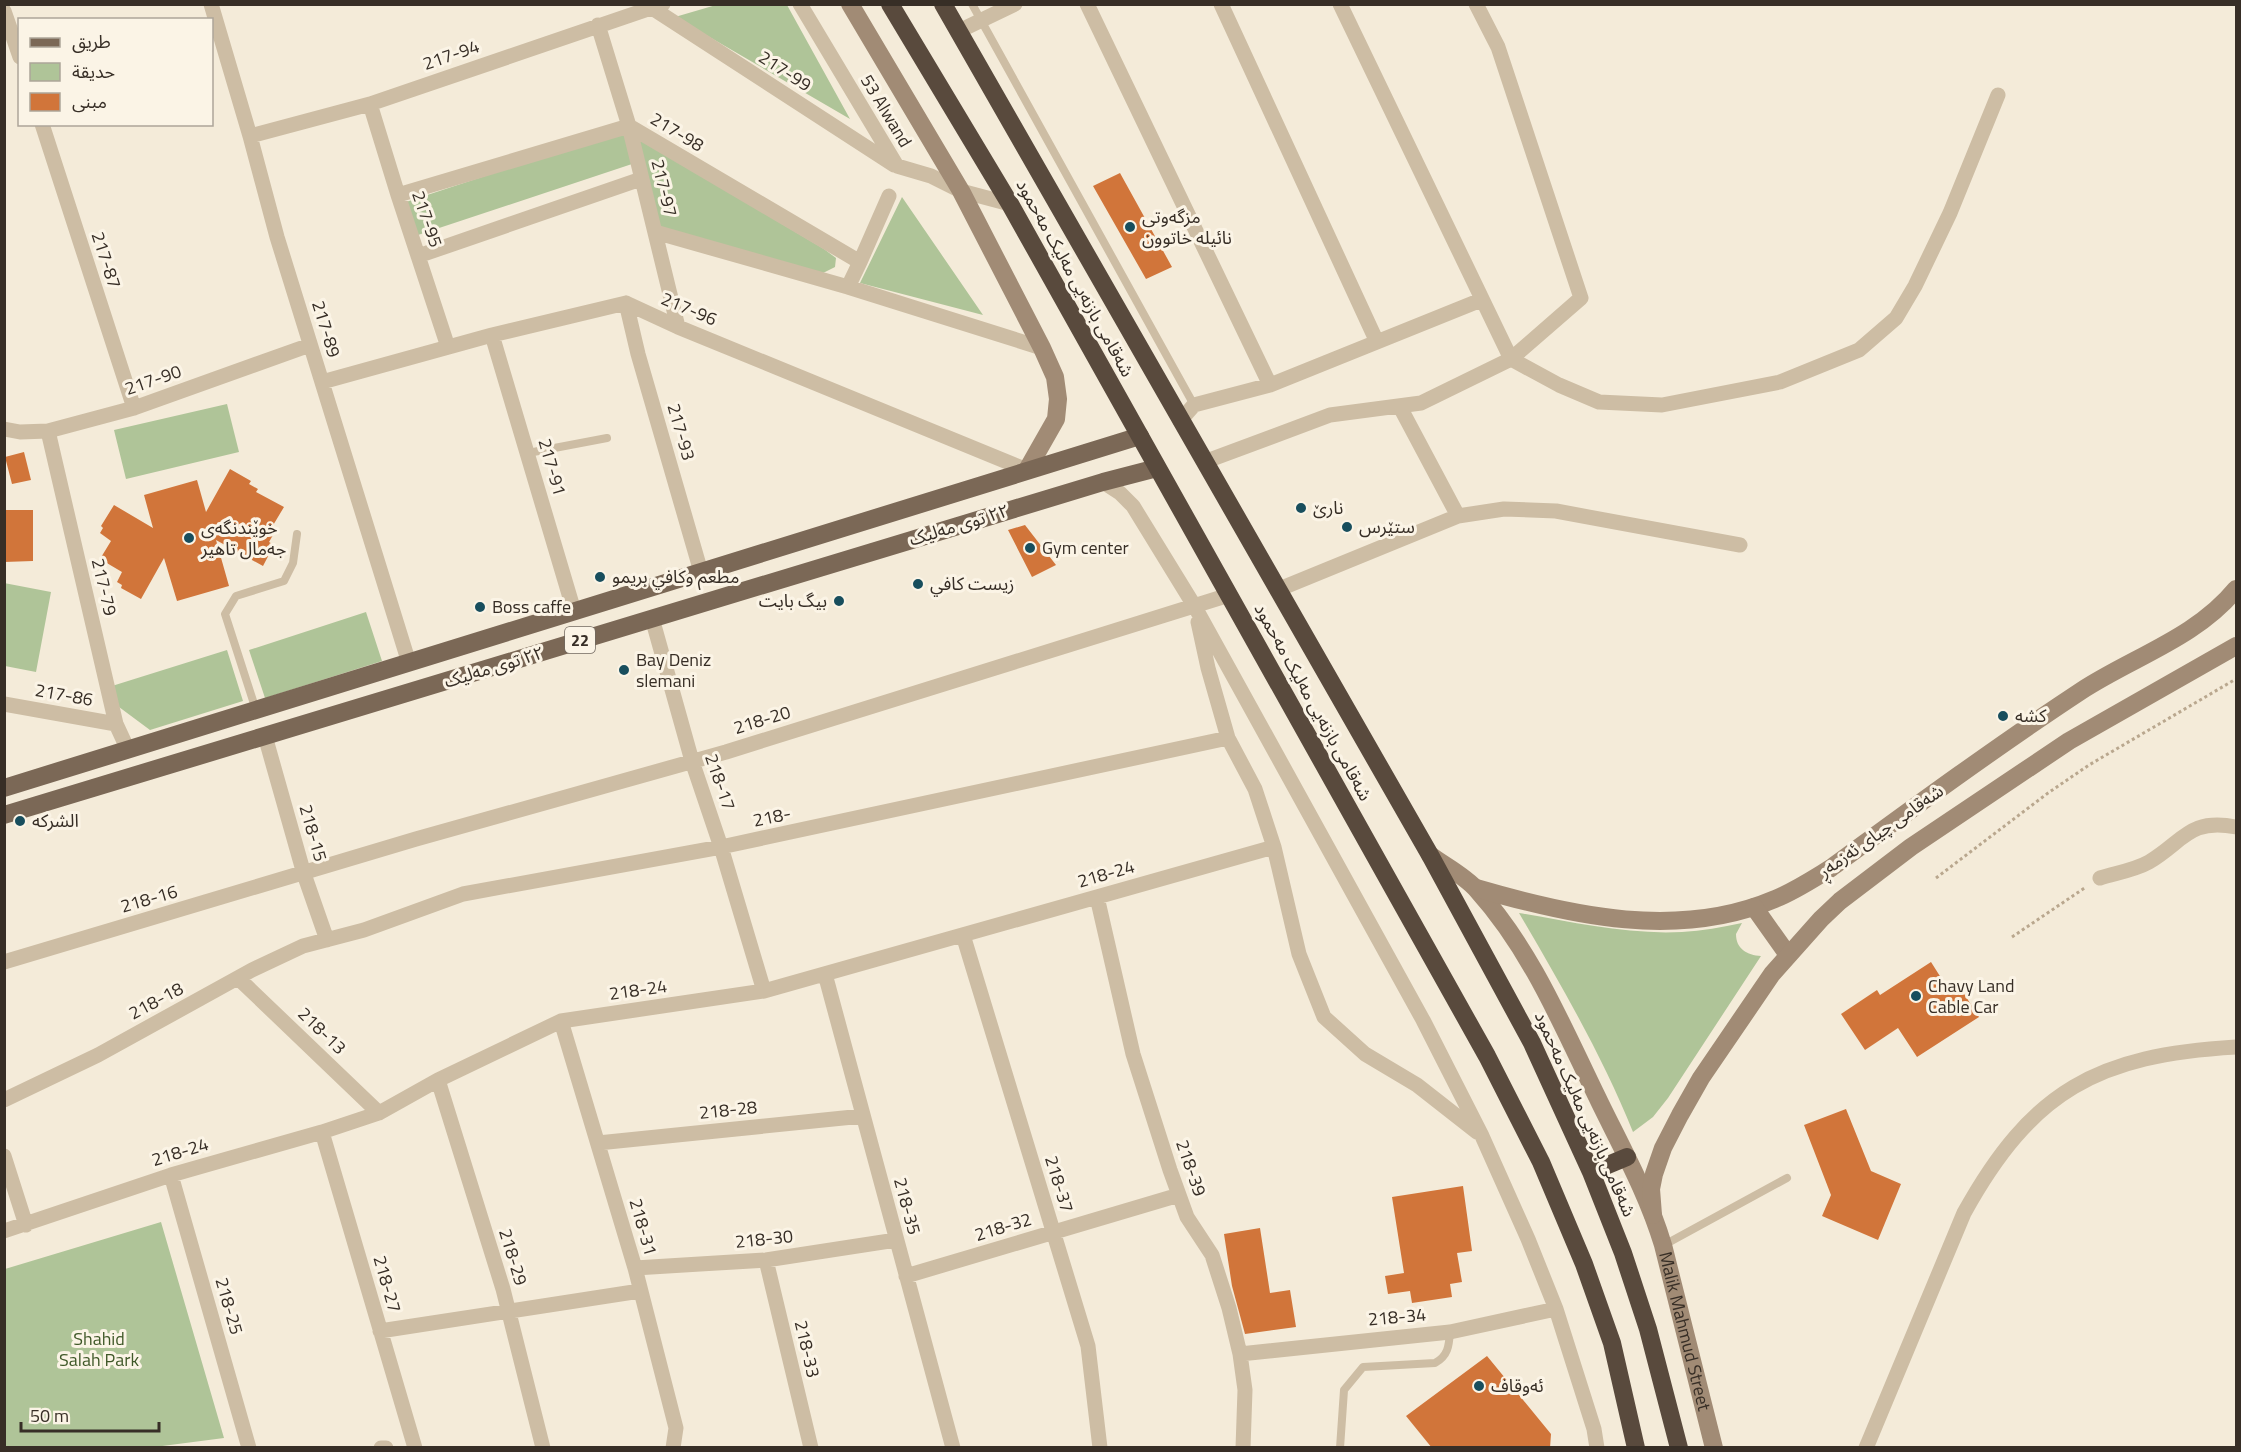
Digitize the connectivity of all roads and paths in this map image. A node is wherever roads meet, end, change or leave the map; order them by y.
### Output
1 (211, 4) edge
2 (800, 4) edge
3 (850, 4) edge
4 (890, 4) edge
5 (943, 4) edge
6 (972, 4) edge
7 (1015, 4) edge
8 (1087, 4) edge
9 (1221, 4) edge
10 (1340, 4) edge
11 (1476, 4) edge
12 (657, 6) edge
13 (4, 10) edge
14 (981, 21) junction
15 (598, 25) junction
16 (959, 31) junction
17 (18, 51) edge
18 (1998, 94) dead end
19 (370, 104) junction
20 (43, 126) edge
21 (629, 126) junction
22 (250, 136) junction
23 (897, 166) junction
24 (641, 179) junction
25 (961, 191) junction
26 (398, 195) junction
27 (889, 196) dead end
28 (1010, 204) junction
29 (655, 232) junction
30 (418, 256) junction
31 (860, 262) junction
32 (848, 287) junction
33 (1481, 300) junction
34 (626, 303) junction
35 (678, 327) junction
36 (492, 335) junction
37 (1377, 342) junction
38 (310, 345) junction
39 (448, 347) junction
40 (1042, 348) junction
41 (1511, 359) junction
42 (322, 382) junction
43 (1270, 385) junction
44 (1194, 405) junction
45 (1400, 407) junction
46 (134, 408) junction
47 (1180, 421) junction
48 (4, 429) edge
49 (48, 432) junction
50 (1140, 436) junction
51 (607, 438) dead end
52 (528, 453) junction
53 (1204, 462) junction
54 (1157, 468) junction
55 (1027, 470) junction
56 (1103, 482) junction
57 (1458, 516) junction
58 (297, 534) dead end
59 (1740, 545) dead end
60 (701, 572) junction
61 (2236, 589) edge
62 (1277, 590) junction
63 (1229, 595) junction
64 (1195, 607) junction
65 (574, 611) junction
66 (652, 618) junction
67 (2236, 646) edge
68 (409, 663) junction
69 (2236, 679) edge
70 (4, 704) edge
71 (256, 710) junction
72 (116, 724) junction
73 (265, 736) junction
74 (1228, 738) junction
75 (128, 750) junction
76 (692, 761) junction
77 (4, 788) edge
78 (4, 815) edge
79 (2236, 827) edge
80 (721, 847) junction
81 (1274, 847) junction
82 (1430, 855) junction
83 (304, 874) junction
84 (1936, 878) dead end
85 (2100, 878) joint
86 (1476, 888) junction
87 (1097, 897) junction
88 (1754, 907) junction
89 (963, 935) junction
90 (2012, 937) dead end
91 (327, 940) junction
92 (1788, 955) junction
93 (4, 962) edge
94 (825, 974) junction
95 (238, 978) junction
96 (764, 991) junction
97 (561, 1021) junction
98 (2236, 1047) edge
99 (438, 1080) junction
100 (4, 1100) edge
101 (379, 1113) junction
102 (862, 1116) junction
103 (322, 1132) junction
104 (1482, 1136) junction
105 (598, 1143) junction
106 (4, 1156) edge
107 (1627, 1157) junction
108 (1592, 1172) junction
109 (171, 1175) junction
110 (1786, 1178) dead end
111 (1179, 1195) junction
112 (1653, 1215) junction
113 (26, 1225) junction
114 (4, 1231) edge
115 (1053, 1233) junction
116 (896, 1240) junction
117 (1663, 1245) junction
118 (766, 1260) junction
119 (635, 1268) junction
120 (906, 1276) junction
121 (640, 1291) junction
122 (1556, 1309) junction
123 (508, 1310) junction
124 (380, 1331) junction
125 (1450, 1332) junction
126 (1240, 1354) junction
127 (249, 1448) edge
128 (415, 1448) edge
129 (543, 1448) edge
130 (673, 1448) edge
131 (811, 1448) edge
132 (953, 1448) edge
133 (1100, 1448) edge
134 (1243, 1448) edge
135 (1340, 1448) edge
136 (1597, 1448) edge
137 (1636, 1448) edge
138 (1679, 1448) edge
139 (1714, 1448) edge
140 (1866, 1448) edge

1 - 22 street, 217-89
2 - 23 street, 53 Alwand
3 - 25 main road
4 - 28 highway, شەقامی بازنەیی مەلیک مەحمود
5 - 16 highway, شەقامی بازنەیی مەلیک مەحمود
6 - 14 lane
7 - 14 street
8 - 43 street
9 - 37 street
10 - 33 street
11 - 41 street
12 - 15 street, 217-94
12 - 23 street, 217-99
13 - 17 street
14 - 16 street
14 - 44 lane
15 - 19 street, 217-94
15 - 21 street, 217-97
16 - 47 highway, شەقامی بازنەیی مەلیک مەحمود
18 - 41 street
19 - 22 street, 217-94
19 - 26 street, 217-95
20 - 46 street, 217-87
21 - 24 street, 217-97
21 - 26 street, 217-98
21 - 31 street, 217-98
22 - 38 street, 217-89
23 - 25 street, 53 Alwand
24 - 29 street, 217-97
24 - 30 street
25 - 28 street, 53 Alwand
25 - 40 main road
26 - 30 street, 217-95
27 - 31 street
28 - 50 highway, شەقامی بازنەیی مەلیک مەحمود
29 - 32 street
29 - 35 street, 217-97
30 - 39 street, 217-95
31 - 32 street
32 - 40 street
33 - 37 street
33 - 41 street
34 - 35 street, 217-96
34 - 36 street
34 - 60 street, 217-93
35 - 55 street, 217-96
36 - 39 street
36 - 52 street, 217-91
37 - 43 street
38 - 42 street, 217-89
38 - 46 street, 217-90
39 - 42 street
40 - 55 main road
41 - 45 street
42 - 68 street, 217-89
43 - 44 street
44 - 47 street
45 - 53 street
45 - 57 street
46 - 49 street, 217-90
47 - 53 highway, شەقامی بازنەیی مەلیک مەحمود
48 - 49 street, 217-90
49 - 72 street, 217-79
50 - 54 highway, شەقامی بازنەیی مەلیک مەحمود
50 - 55 main road, ٢٢ توی مەلیک / 22
51 - 52 lane
52 - 65 street, 217-91
53 - 62 highway, شەقامی بازنەیی مەلیک مەحمود
54 - 56 main road, ٢٢ توی مەلیک / 22
54 - 63 highway, شەقامی بازنەیی مەلیک مەحمود
55 - 60 main road, ٢٢ توی مەلیک / 22
56 - 64 street
56 - 66 main road, ٢٢ توی مەلیک / 22
57 - 59 street
57 - 62 street
58 - 71 lane
60 - 65 main road, ٢٢ توی مەلیک / 22
61 - 88 main road, شەقامی چیای ئەزمەڕ
62 - 82 highway, شەقامی بازنەیی مەلیک مەحمود
63 - 64 street, 218-20
63 - 137 highway, شەقامی بازنەیی مەلیک مەحمود
64 - 74 street
64 - 76 street, 218-20
64 - 104 street
65 - 68 main road, ٢٢ توی مەلیک / 22
66 - 73 main road, ٢٢ توی مەلیک / 22
66 - 76 street, 218-17
67 - 92 main road, شەقامی چیای ئەزمەڕ
68 - 71 main road, ٢٢ توی مەلیک / 22
69 - 84 path
70 - 72 street, 217-86
71 - 75 main road, ٢٢ توی مەلیک / 22
72 - 75 street, 217-79
73 - 78 main road, ٢٢ توی مەلیک / 22
73 - 83 street, 218-15
74 - 80 street, 218-
74 - 81 street
75 - 77 main road, ٢٢ توی مەلیک / 22
76 - 80 street, 218-17
76 - 83 street, 218-20
79 - 85 street
80 - 91 street, 218-
80 - 96 street, 218-17
81 - 87 street, 218-24
81 - 104 street
82 - 86 main road
82 - 108 highway, شەقامی بازنەیی مەلیک مەحمود
83 - 91 street, 218-15
83 - 93 street, 218-16
85 - 90 path
86 - 88 main road, شەقامی چیای ئەزمەڕ
86 - 107 main road
87 - 89 street, 218-24
87 - 111 street, 218-39
88 - 92 main road
89 - 94 street, 218-24
89 - 115 street, 218-37
91 - 95 street, 218-18
92 - 112 main road, شەقامی چیای ئەزمەڕ
94 - 96 street, 218-24
94 - 102 street, 218-35
95 - 100 street, 218-18
95 - 101 street, 218-13
96 - 97 street, 218-24
97 - 99 street, 218-24
97 - 105 street, 218-31
98 - 140 street
99 - 101 street, 218-24
99 - 123 street, 218-29
101 - 103 street, 218-24
102 - 105 street, 218-28
102 - 116 street, 218-35
103 - 109 street, 218-24
103 - 124 street, 218-27
104 - 122 street
105 - 119 street, 218-31
106 - 113 street
107 - 108 highway
107 - 112 main road
108 - 138 highway, شەقامی بازنەیی مەلیک مەحمود
109 - 113 street, 218-24
109 - 127 street, 218-25
110 - 117 lane
111 - 115 street, 218-32
111 - 126 street, 218-39
112 - 117 main road, Malik Mahmud Street
113 - 114 street, 218-24
115 - 120 street, 218-32
115 - 133 street, 218-37
116 - 118 street, 218-30
116 - 120 street, 218-35
117 - 139 main road, Malik Mahmud Street
118 - 119 street, 218-30
118 - 131 street, 218-33
119 - 121 street, 218-31
120 - 132 street, 218-35
121 - 123 street
121 - 130 street, 218-31
122 - 125 street, 218-34
122 - 136 street
123 - 124 street
123 - 129 street, 218-29
124 - 128 street, 218-27
125 - 126 street, 218-34
125 - 135 lane
126 - 134 street, 218-39

